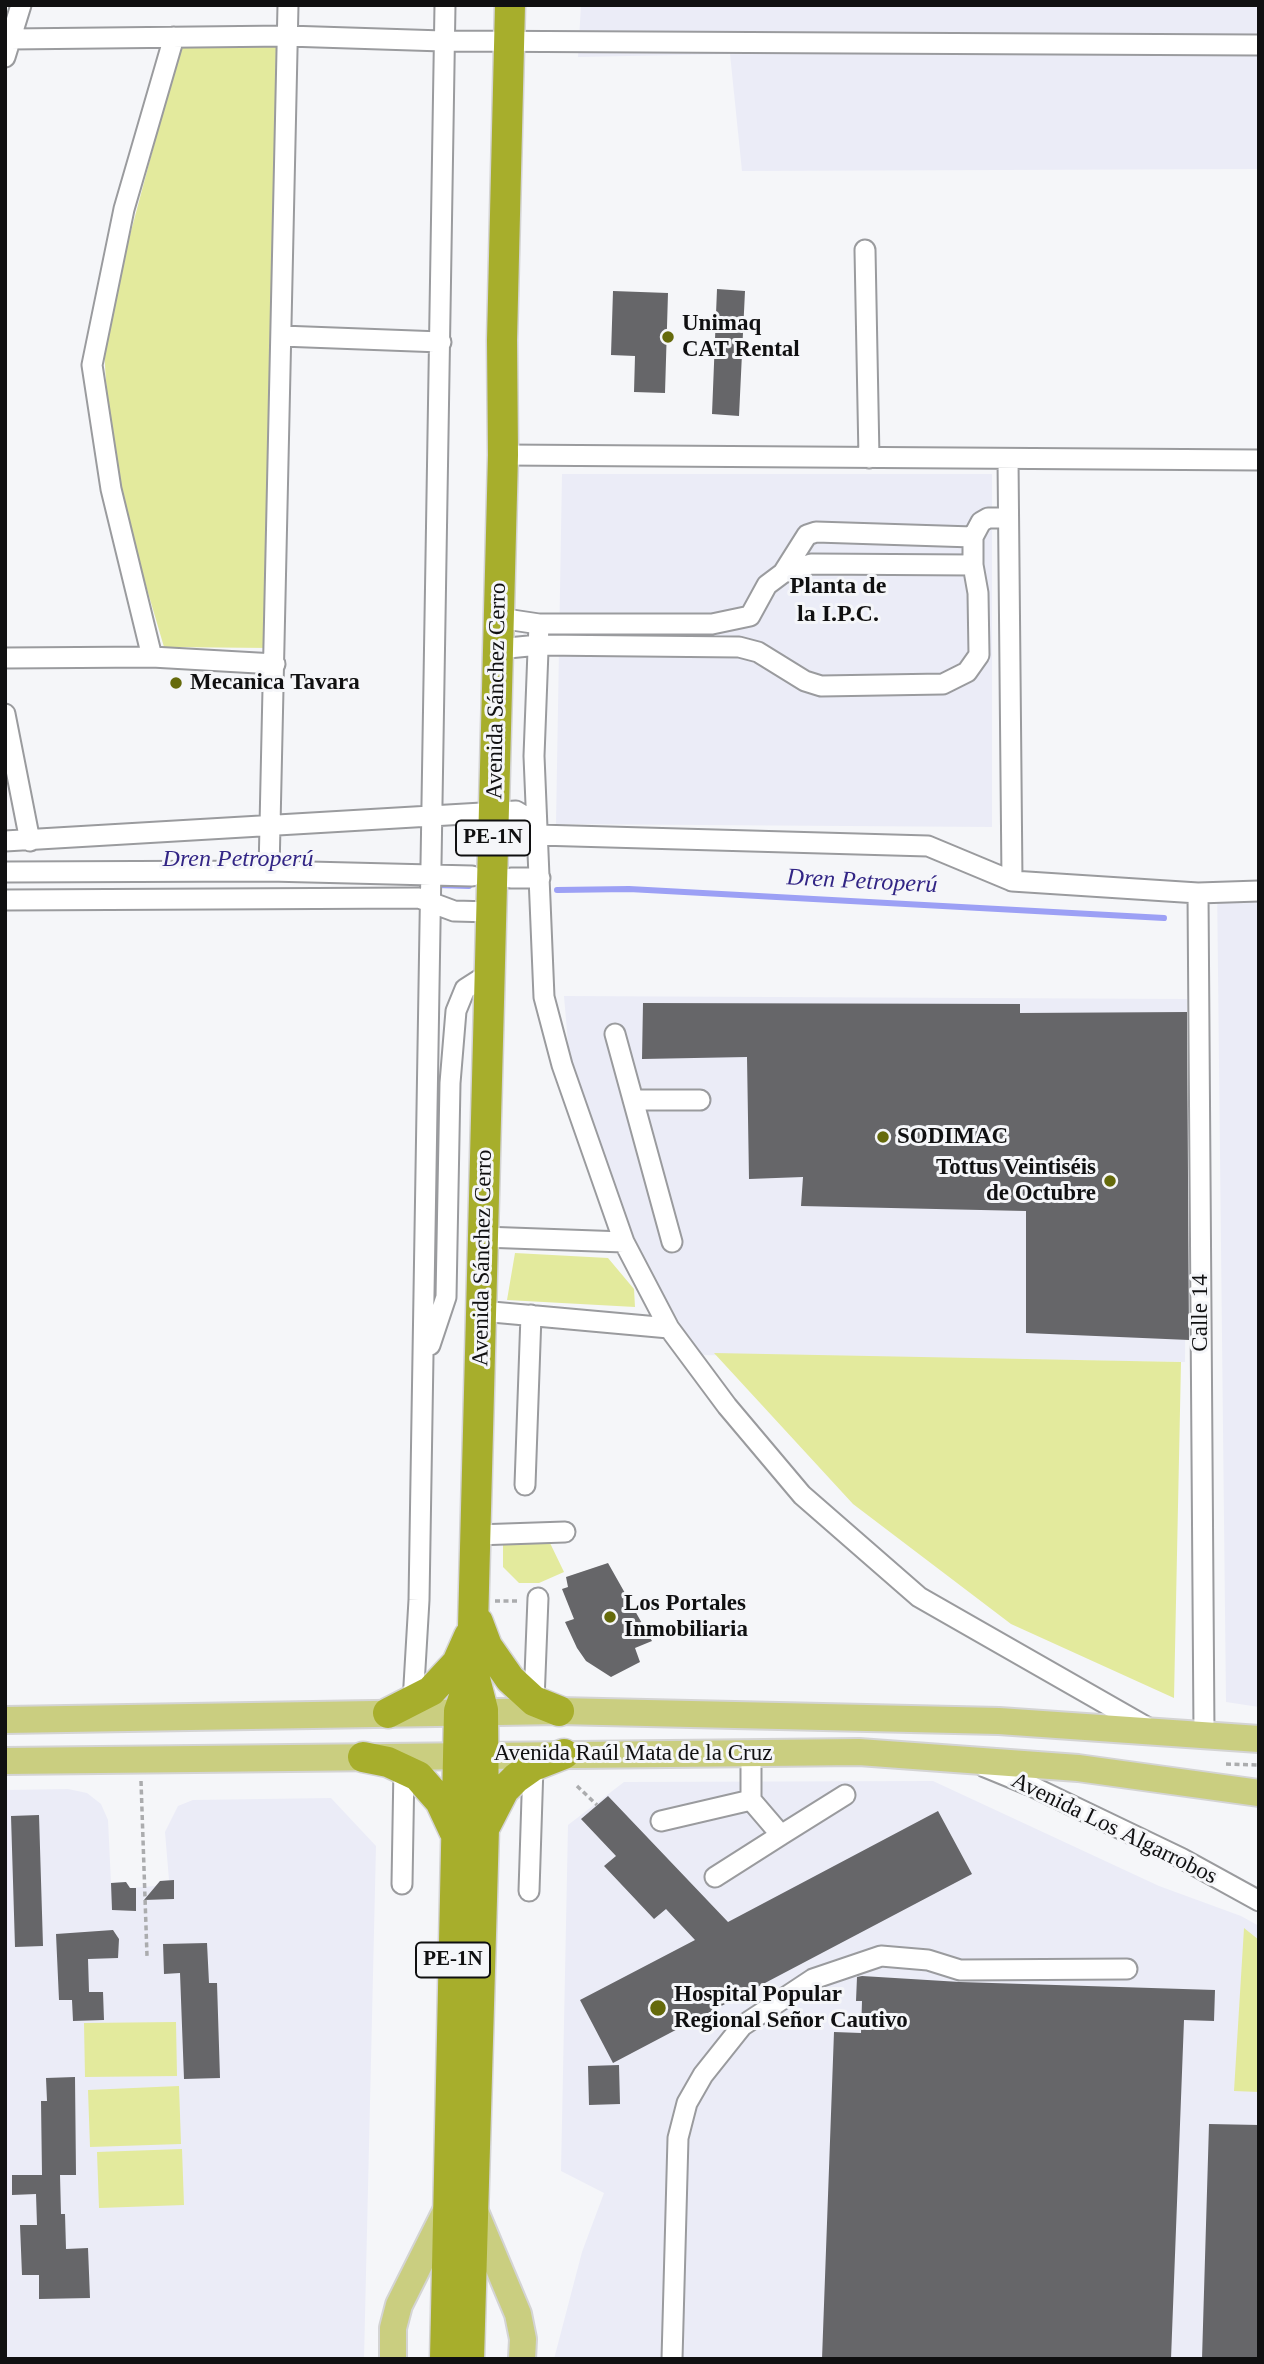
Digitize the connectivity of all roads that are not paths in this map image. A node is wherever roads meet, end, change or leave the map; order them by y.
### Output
1 (21, 5) edge
2 (288, 5) edge
3 (445, 5) edge
4 (510, 5) edge
5 (287, 36) junction
6 (174, 37) junction
7 (509, 40) junction
8 (443, 41) junction
9 (1259, 45) edge
10 (8, 48) edge
11 (865, 250) dead end
12 (281, 336) junction
13 (441, 342) junction
14 (503, 455) junction
15 (869, 458) junction
16 (1008, 459) junction
17 (1259, 460) edge
18 (1009, 518) junction
19 (973, 537) junction
20 (973, 565) junction
21 (783, 573) junction
22 (750, 616) junction
23 (499, 618) junction
24 (539, 624) junction
25 (539, 645) junction
26 (498, 649) junction
27 (758, 652) junction
28 (152, 657) junction
29 (5, 658) edge
30 (275, 664) junction
31 (5, 713) edge
32 (494, 810) junction
33 (430, 815) junction
34 (269, 823) junction
35 (538, 835) junction
36 (5, 841) edge
37 (30, 841) junction
38 (269, 871) junction
39 (5, 872) edge
40 (432, 874) junction
41 (472, 876) dead end
42 (511, 878) dead end
43 (540, 878) junction
44 (1012, 881) junction
45 (1259, 891) edge
46 (1198, 893) junction
47 (5, 900) edge
48 (432, 902) junction
49 (492, 912) junction
50 (490, 973) junction
51 (615, 1034) dead end
52 (634, 1100) junction
53 (699, 1100) dead end
54 (483, 1237) junction
55 (624, 1242) junction
56 (672, 1242) dead end
57 (481, 1311) junction
58 (531, 1315) junction
59 (669, 1328) junction
60 (424, 1367) junction
61 (525, 1485) dead end
62 (565, 1532) dead end
63 (476, 1535) junction
64 (538, 1598) dead end
65 (474, 1618) junction
66 (547, 1706) junction
67 (400, 1707) junction
68 (471, 1711) junction
69 (757, 1714) junction
70 (5, 1720) edge
71 (1151, 1730) junction
72 (1204, 1733) junction
73 (1259, 1739) edge
74 (751, 1753) junction
75 (564, 1754) junction
76 (720, 1754) junction
77 (470, 1755) junction
78 (363, 1757) junction
79 (968, 1760) junction
80 (5, 1761) edge
81 (533, 1766) junction
82 (404, 1767) junction
83 (1259, 1793) edge
84 (845, 1795) dead end
85 (751, 1800) junction
86 (661, 1821) dead end
87 (470, 1832) junction
88 (781, 1835) junction
89 (715, 1877) dead end
90 (402, 1884) dead end
91 (529, 1891) dead end
92 (1259, 1902) edge
93 (1127, 1969) dead end
94 (460, 2208) junction
95 (393, 2359) edge
96 (445, 2359) edge
97 (470, 2359) edge
98 (522, 2359) edge
99 (672, 2359) edge

1 - 10 street
2 - 5 street
3 - 8 street
4 - 7 highway, Avenida Sánchez Cerro / PE-1N
5 - 6 street
5 - 8 street
5 - 12 street
6 - 10 street
6 - 28 street
7 - 8 street
7 - 9 street
7 - 14 highway, Avenida Sánchez Cerro / PE-1N
8 - 13 street
11 - 15 street
12 - 13 street
12 - 30 street
13 - 33 street
14 - 15 street
14 - 23 highway, Avenida Sánchez Cerro / PE-1N
15 - 16 street
16 - 17 street
16 - 18 street
18 - 19 street
18 - 44 street
19 - 20 street
19 - 21 street
20 - 21 street
20 - 27 street
21 - 22 street
22 - 24 street
22 - 27 street
23 - 24 street
23 - 26 highway, Avenida Sánchez Cerro / PE-1N
24 - 25 street
25 - 26 street
25 - 27 street
25 - 35 street
26 - 32 highway, Avenida Sánchez Cerro / PE-1N
28 - 29 street
28 - 30 street
30 - 34 street
31 - 37 street
32 - 33 street
32 - 35 street
32 - 49 highway, Avenida Sánchez Cerro / PE-1N
33 - 34 street
33 - 40 street
34 - 37 street
34 - 38 street
35 - 43 street
35 - 44 street
36 - 37 street
38 - 39 street
38 - 40 street
40 - 41 street
40 - 48 street
42 - 43 street
43 - 55 street
44 - 46 street
45 - 46 street
46 - 72 street, Calle 14
47 - 48 street
48 - 49 street
48 - 60 street
49 - 50 highway, Avenida Sánchez Cerro / PE-1N
50 - 54 highway, Avenida Sánchez Cerro / PE-1N
50 - 60 street
51 - 52 street
52 - 53 street
52 - 56 street
54 - 55 street
54 - 57 highway, Avenida Sánchez Cerro / PE-1N
55 - 59 street
57 - 58 street
57 - 63 highway, Avenida Sánchez Cerro / PE-1N
58 - 59 street
58 - 61 street
59 - 71 street
60 - 67 street
62 - 63 street
63 - 65 highway, Avenida Sánchez Cerro / PE-1N
64 - 66 street
65 - 66 highway
65 - 67 highway
65 - 68 highway, Avenida Sánchez Cerro / PE-1N
66 - 68 main road, Avenida Raúl Mata de la Cruz
66 - 69 main road, Avenida Raúl Mata de la Cruz
67 - 68 main road, Avenida Raúl Mata de la Cruz
67 - 70 main road, Avenida Raúl Mata de la Cruz
68 - 77 highway, Avenida Sánchez Cerro / PE-1N
69 - 71 main road, Avenida Raúl Mata de la Cruz
69 - 76 main road
71 - 72 main road, Avenida Raúl Mata de la Cruz
72 - 73 main road, Avenida Raúl Mata de la Cruz
74 - 76 main road, Avenida Raúl Mata de la Cruz
74 - 79 main road, Avenida Raúl Mata de la Cruz
74 - 85 street
75 - 76 main road, Avenida Raúl Mata de la Cruz
75 - 77 main road, Avenida Raúl Mata de la Cruz
75 - 81 highway
77 - 78 main road, Avenida Raúl Mata de la Cruz
77 - 87 highway, Avenida Sánchez Cerro / PE-1N
78 - 80 main road, Avenida Raúl Mata de la Cruz
78 - 82 highway
79 - 83 main road, Avenida Raúl Mata de la Cruz
79 - 92 street, Avenida Los Algarrobos
81 - 87 highway
81 - 91 street
82 - 87 highway
82 - 90 street
84 - 88 street
85 - 86 street
85 - 88 street
87 - 94 highway, Avenida Sánchez Cerro / PE-1N
88 - 89 street
93 - 99 street
94 - 95 main road, Avenida Sánchez Cerro
94 - 96 highway, Avenida Sánchez Cerro / PE-1N
94 - 97 highway, Avenida Sánchez Cerro / PE-1N
94 - 98 main road, Avenida Sánchez Cerro

